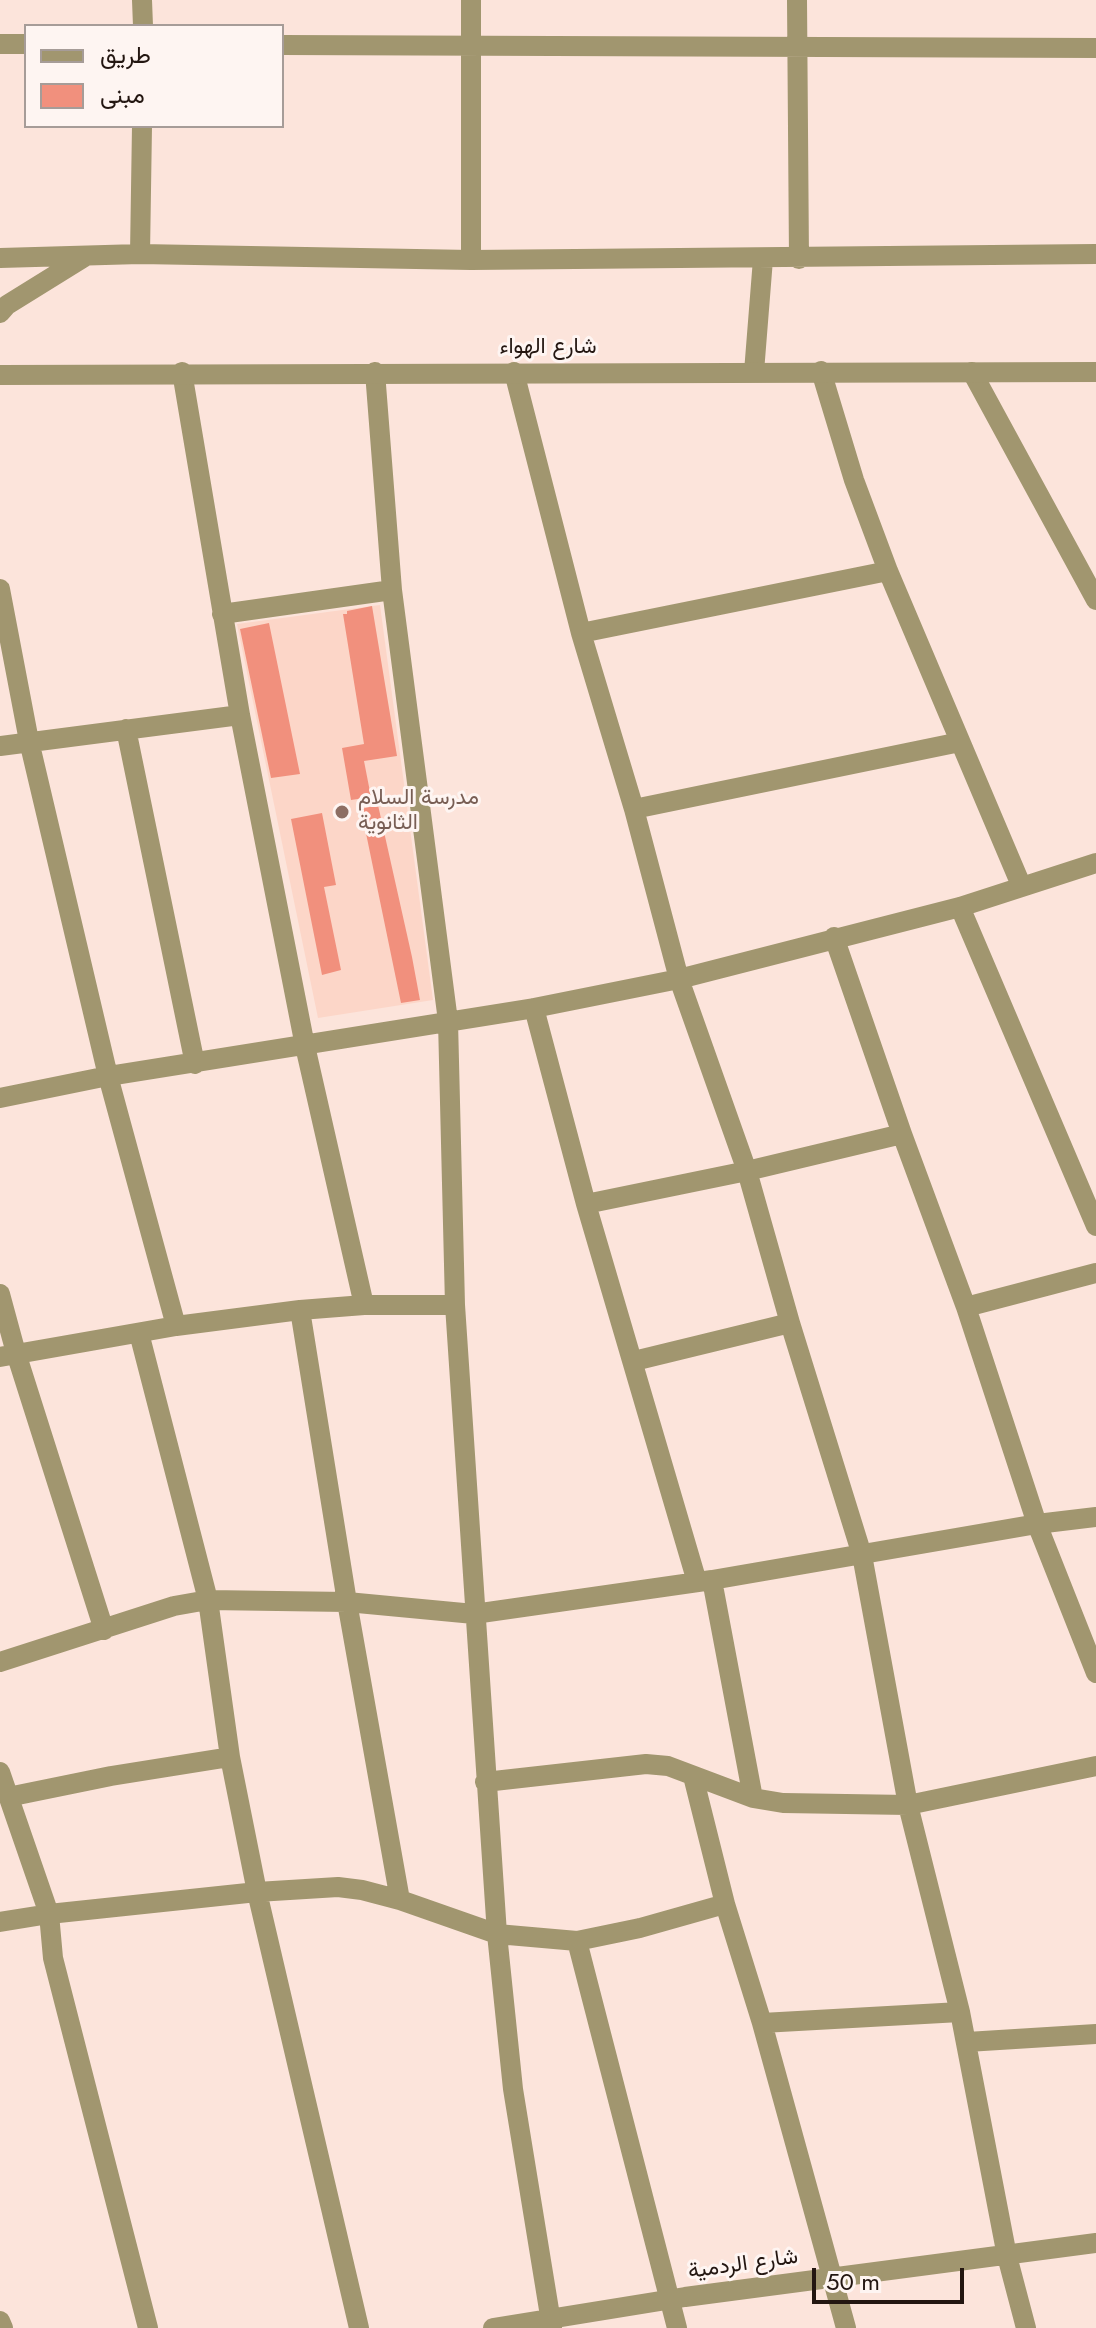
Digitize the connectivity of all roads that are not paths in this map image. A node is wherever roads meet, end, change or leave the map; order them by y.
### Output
1 (142, 0) edge
2 (471, 0) edge
3 (797, 0) edge
4 (143, 24) edge
5 (0, 44) edge
6 (24, 44) edge
7 (284, 45) edge
8 (472, 45) junction
9 (798, 47) junction
10 (1096, 48) edge
11 (142, 128) edge
12 (140, 254) junction
13 (1096, 254) edge
14 (86, 256) junction
15 (0, 258) edge
16 (763, 259) junction
17 (799, 259) junction
18 (471, 260) junction
19 (0, 313) edge
20 (821, 371) junction
21 (182, 372) junction
22 (375, 372) junction
23 (514, 372) junction
24 (754, 372) junction
25 (972, 372) junction
26 (1096, 372) edge
27 (0, 375) edge
28 (888, 571) junction
29 (0, 589) edge
30 (392, 590) junction
31 (1096, 600) edge
32 (222, 614) junction
33 (581, 633) junction
34 (240, 715) junction
35 (126, 729) junction
36 (29, 741) junction
37 (960, 742) junction
38 (0, 746) edge
39 (634, 809) junction
40 (1096, 863) edge
41 (1021, 885) junction
42 (960, 907) junction
43 (834, 937) junction
44 (679, 979) junction
45 (534, 1008) junction
46 (448, 1021) junction
47 (305, 1046) junction
48 (195, 1064) junction
49 (108, 1076) junction
50 (0, 1098) edge
51 (902, 1134) junction
52 (747, 1171) junction
53 (586, 1204) junction
54 (1096, 1226) edge
55 (1096, 1273) edge
56 (0, 1294) edge
57 (364, 1305) junction
58 (455, 1305) junction
59 (966, 1307) junction
60 (300, 1310) junction
61 (790, 1323) junction
62 (176, 1326) junction
63 (139, 1333) junction
64 (8, 1355) edge
65 (634, 1361) junction
66 (1096, 1517) edge
67 (1037, 1524) junction
68 (862, 1555) junction
69 (705, 1581) junction
70 (208, 1600) junction
71 (347, 1602) junction
72 (474, 1614) junction
73 (104, 1630) junction
74 (0, 1662) edge
75 (1096, 1673) edge
76 (230, 1757) junction
77 (1096, 1766) edge
78 (0, 1772) edge
79 (693, 1776) junction
80 (485, 1782) junction
81 (8, 1797) junction
82 (753, 1798) junction
83 (908, 1805) junction
84 (257, 1892) junction
85 (400, 1900) junction
86 (725, 1904) junction
87 (49, 1914) junction
88 (0, 1922) edge
89 (497, 1934) junction
90 (577, 1941) junction
91 (960, 2012) junction
92 (762, 2023) junction
93 (1096, 2034) edge
94 (967, 2042) junction
95 (1096, 2243) edge
96 (1007, 2256) junction
97 (832, 2277) junction
98 (669, 2300) junction
99 (0, 2321) edge
100 (551, 2324) edge
101 (3, 2328) edge
102 (148, 2328) edge
103 (359, 2328) edge
104 (493, 2328) edge
105 (677, 2328) edge
106 (846, 2328) edge
107 (1026, 2328) edge

1 - 4 street
2 - 8 street
3 - 9 street
5 - 6 street
7 - 8 street
8 - 9 street
8 - 18 street
9 - 10 street
9 - 17 street
11 - 12 street
12 - 14 street
12 - 18 street
13 - 17 street
14 - 15 street
14 - 19 street
16 - 17 street
16 - 18 street
16 - 24 street
20 - 24 street, شارع الهواء
20 - 25 street, شارع الهواء
20 - 28 street
21 - 22 street, شارع الهواء
21 - 27 street, شارع الهواء
21 - 32 street
22 - 23 street, شارع الهواء
22 - 30 street
23 - 24 street, شارع الهواء
23 - 33 street
25 - 26 street, شارع الهواء
25 - 31 street
28 - 33 street
28 - 37 street
29 - 36 street
30 - 32 street
30 - 46 street
32 - 34 street
33 - 39 street
34 - 35 street
34 - 47 street
35 - 36 street
35 - 48 street
36 - 38 street
36 - 49 street
37 - 39 street
37 - 41 street
39 - 44 street
40 - 41 street
41 - 42 street
42 - 43 street
42 - 54 street
43 - 44 street
43 - 51 street
44 - 45 street
44 - 52 street
45 - 46 street
45 - 53 street
46 - 47 street
46 - 58 street
47 - 48 street
47 - 57 street
48 - 49 street
49 - 50 street
49 - 62 street
51 - 52 street
51 - 59 street
52 - 53 street
52 - 61 street
53 - 65 street
55 - 59 street
56 - 64 street
57 - 58 street
57 - 60 street
58 - 72 street
59 - 67 street
60 - 62 street
60 - 71 street
61 - 65 street
61 - 68 street
62 - 63 street
63 - 64 street
63 - 70 street
64 - 73 street
65 - 69 street
66 - 67 street
67 - 68 street
67 - 75 street
68 - 69 street
68 - 83 street
69 - 72 street
69 - 82 street
70 - 71 street
70 - 73 street
70 - 76 street
71 - 72 street
71 - 85 street
72 - 80 street
73 - 74 street
76 - 81 street
76 - 84 street
77 - 83 street
78 - 81 street
79 - 80 street
79 - 82 street
79 - 86 street
80 - 89 street
81 - 87 street
82 - 83 street
83 - 91 street
84 - 85 street
84 - 87 street
84 - 103 street
85 - 89 street
86 - 90 street
86 - 92 street
87 - 88 street
87 - 102 street
89 - 90 street
89 - 100 street
90 - 98 street
91 - 92 street
91 - 94 street
92 - 97 street
93 - 94 street
94 - 96 street
95 - 96 street, شارع الردمية
96 - 97 street, شارع الردمية
96 - 107 street
97 - 98 street, شارع الردمية
97 - 106 street
98 - 100 street, شارع الردمية
98 - 105 street
99 - 101 street
100 - 104 street, شارع الردمية

